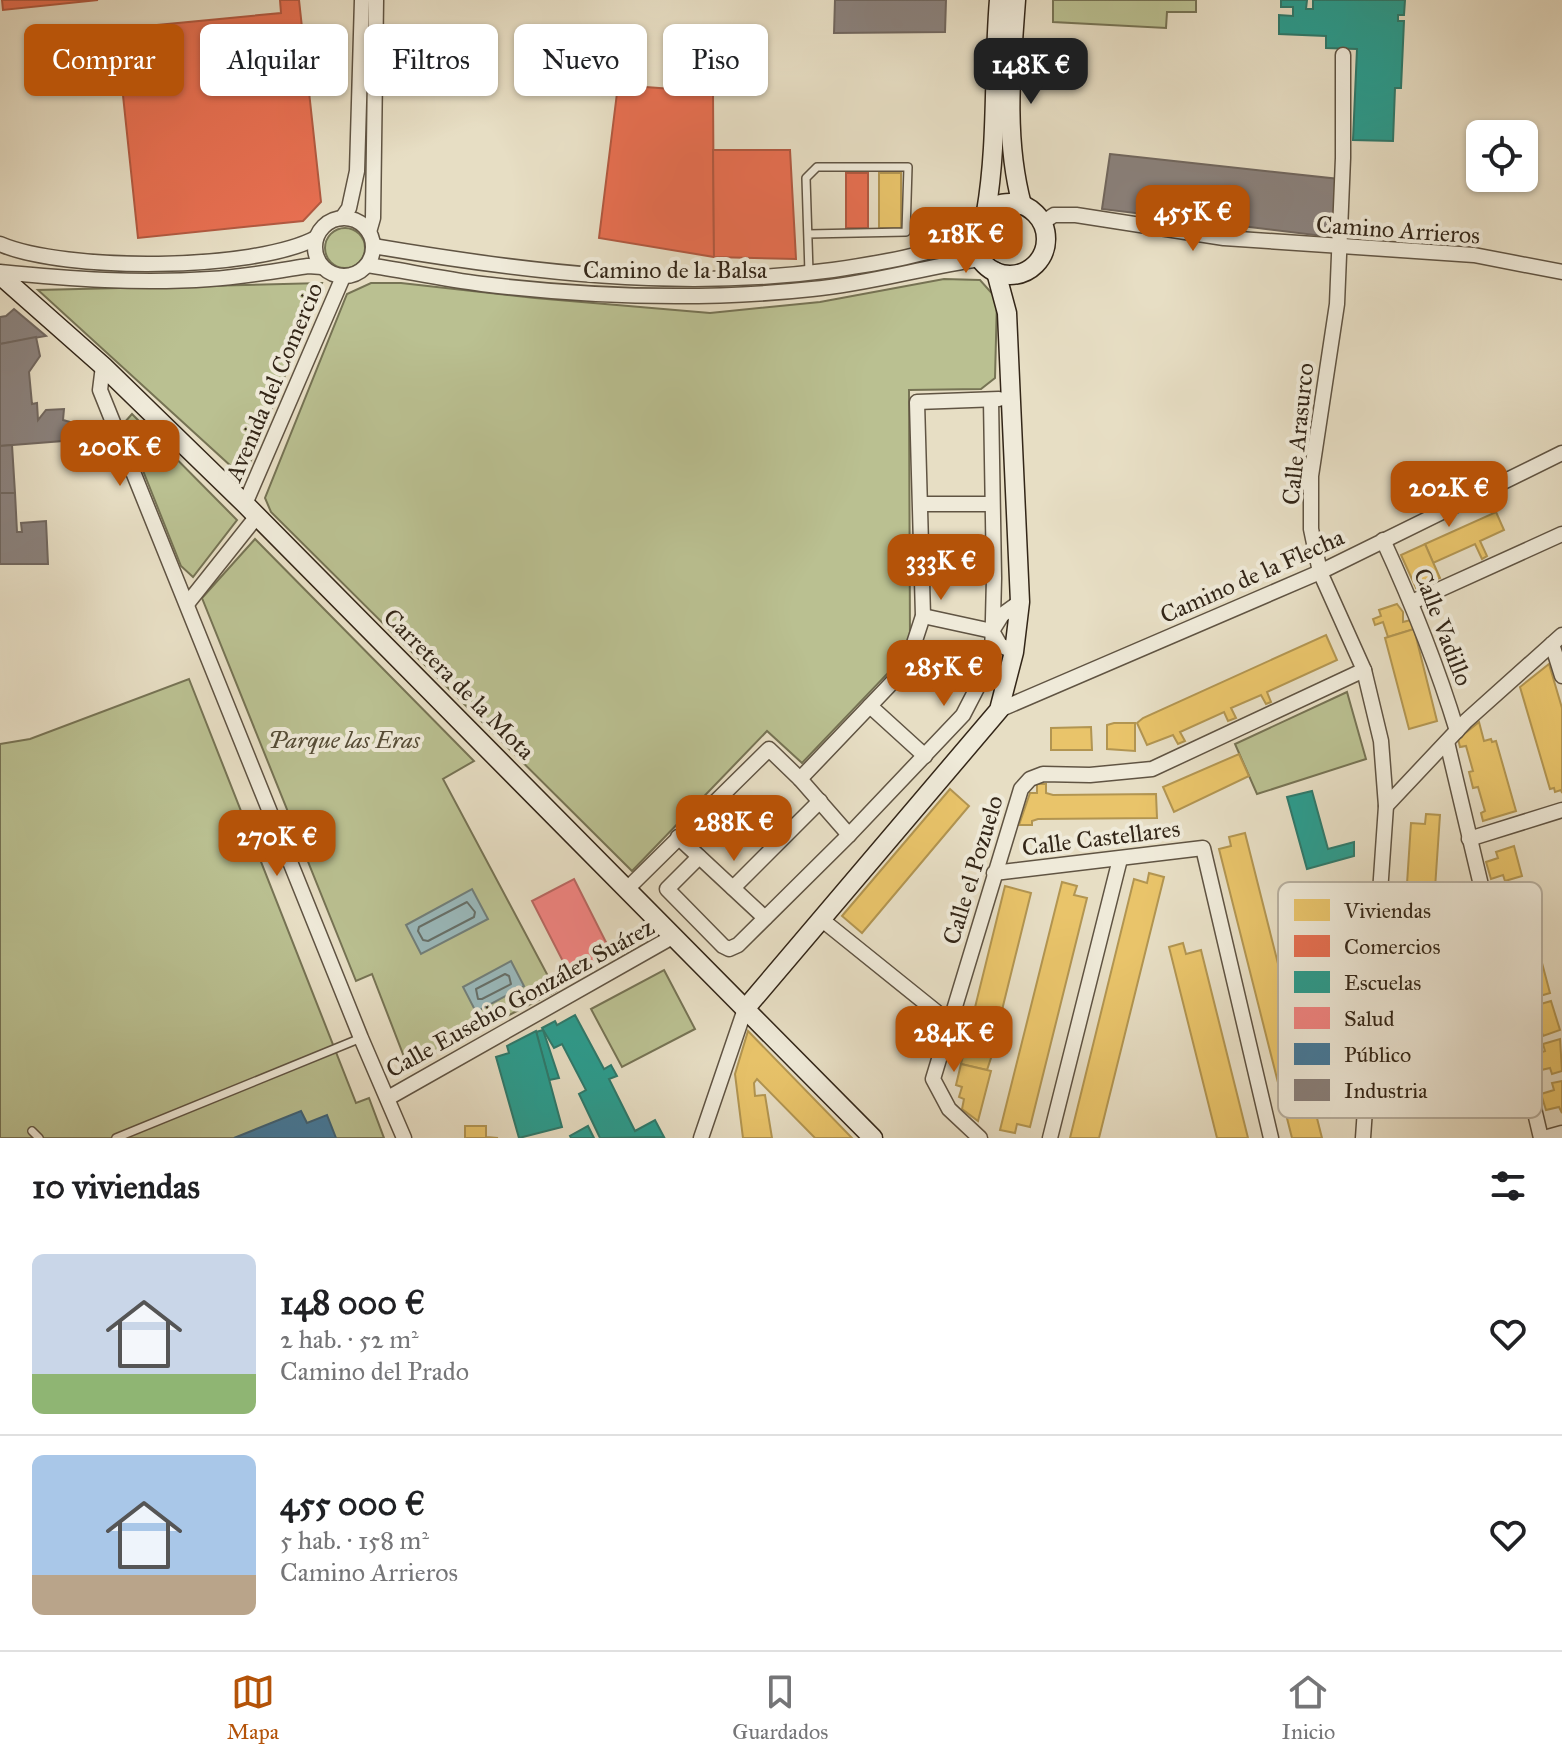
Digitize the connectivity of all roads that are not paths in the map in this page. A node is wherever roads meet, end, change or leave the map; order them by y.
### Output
1 (362, 0) edge
2 (376, 0) edge
3 (999, 0) edge
4 (1016, 0) edge
5 (1343, 55) dead end
6 (1022, 205) junction
7 (986, 212) junction
8 (342, 218) junction
9 (1042, 223) junction
10 (808, 234) junction
11 (974, 236) junction
12 (316, 238) junction
13 (371, 239) junction
14 (0, 244) edge
15 (1338, 248) junction
16 (980, 259) junction
17 (368, 265) junction
18 (322, 267) junction
19 (996, 272) junction
20 (1562, 272) edge
21 (809, 273) junction
22 (0, 274) edge
23 (1020, 274) junction
24 (343, 277) junction
25 (1007, 313) junction
26 (103, 366) junction
27 (1011, 399) junction
28 (991, 400) junction
29 (1562, 453) edge
30 (921, 504) junction
31 (990, 504) junction
32 (251, 510) junction
33 (1562, 534) edge
34 (1383, 540) junction
35 (1320, 572) junction
36 (1020, 602) junction
37 (1412, 602) junction
38 (187, 604) junction
39 (923, 616) junction
40 (992, 631) junction
41 (1557, 640) edge
42 (1014, 652) junction
43 (1364, 670) junction
44 (1562, 676) edge
45 (870, 706) junction
46 (999, 710) junction
47 (1452, 736) junction
48 (925, 756) junction
49 (800, 779) junction
50 (820, 801) junction
51 (1386, 806) junction
52 (1562, 810) edge
53 (849, 835) junction
54 (678, 837) junction
55 (1469, 839) junction
56 (699, 857) junction
57 (1120, 859) junction
58 (994, 873) junction
59 (1381, 882) edge
60 (1479, 882) edge
61 (733, 888) junction
62 (627, 889) junction
63 (765, 918) junction
64 (821, 919) junction
65 (674, 936) junction
66 (745, 1009) junction
67 (949, 1022) junction
68 (361, 1038) junction
69 (388, 1098) junction
70 (1364, 1118) edge
71 (1537, 1118) edge
72 (32, 1131) dead end
73 (962, 1133) edge
74 (1562, 1133) edge
75 (39, 1138) edge
76 (116, 1138) edge
77 (404, 1138) edge
78 (701, 1138) edge
79 (873, 1138) edge
80 (980, 1138) edge
81 (1050, 1138) edge
82 (1271, 1138) edge
83 (1363, 1138) edge
84 (1542, 1138) edge

1 - 8 street
2 - 13 street
3 - 7 main road
4 - 6 main road
5 - 15 street, Calle Arasurco
6 - 7 main road
6 - 9 main road
7 - 11 main road
8 - 12 street
8 - 13 street
9 - 15 street, Camino Arrieros
9 - 23 main road
10 - 10 lane
10 - 21 lane
11 - 16 main road
11 - 21 street, Camino de la Balsa
12 - 14 street
12 - 18 street
13 - 17 street
13 - 21 street, Camino de la Balsa
15 - 20 street, Camino Arrieros
15 - 35 street, Calle Arasurco
16 - 17 street, Camino de la Balsa
16 - 19 main road
17 - 24 street
18 - 22 street
18 - 24 street
19 - 23 main road
19 - 25 main road
22 - 26 main road, Carretera de la Mota
23 - 25 main road
24 - 32 street, Avenida del Comercio
25 - 27 main road
26 - 32 main road, Carretera de la Mota
26 - 38 street
27 - 28 street
27 - 36 main road
28 - 30 street
28 - 31 street
29 - 34 street, Camino de la Flecha
30 - 31 street
30 - 39 street
31 - 40 street
32 - 38 street, Avenida del Comercio
32 - 62 main road, Carretera de la Mota
33 - 37 street
34 - 35 street, Camino de la Flecha
34 - 37 street, Calle Vadillo
35 - 43 street, Calle Arasurco
35 - 46 street, Camino de la Flecha
36 - 40 street
36 - 42 main road
37 - 47 street, Calle Vadillo
38 - 68 street
39 - 40 street
39 - 45 street
40 - 42 street
40 - 48 street
41 - 44 street
41 - 47 street
42 - 46 main road
43 - 51 street, Calle Arasurco
43 - 58 street, Calle el Pozuelo
45 - 48 street
45 - 49 street
46 - 64 main road
47 - 51 street
47 - 55 street, Calle Vadillo
48 - 53 street
49 - 50 street
49 - 54 street
50 - 53 street
50 - 61 street
51 - 59 street, Calle Arasurco
52 - 55 street
53 - 63 street
54 - 56 street
54 - 62 street
55 - 60 street, Calle Vadillo
56 - 61 street
56 - 63 street
57 - 58 street, Calle Castellares
57 - 81 street
57 - 82 street, Calle Castellares
58 - 67 street, Calle el Pozuelo
61 - 63 street
62 - 65 main road, Carretera de la Mota
64 - 66 main road
64 - 67 street
65 - 66 main road, Carretera de la Mota
65 - 69 street, Calle Eusebio González Suárez
66 - 78 street
66 - 79 main road, Carretera de la Mota
67 - 73 street, Calle el Pozuelo
68 - 69 street
68 - 76 lane
69 - 77 street
70 - 83 street, Calle Arasurco
71 - 84 street, Calle Vadillo
72 - 75 lane
73 - 80 street
74 - 84 street

